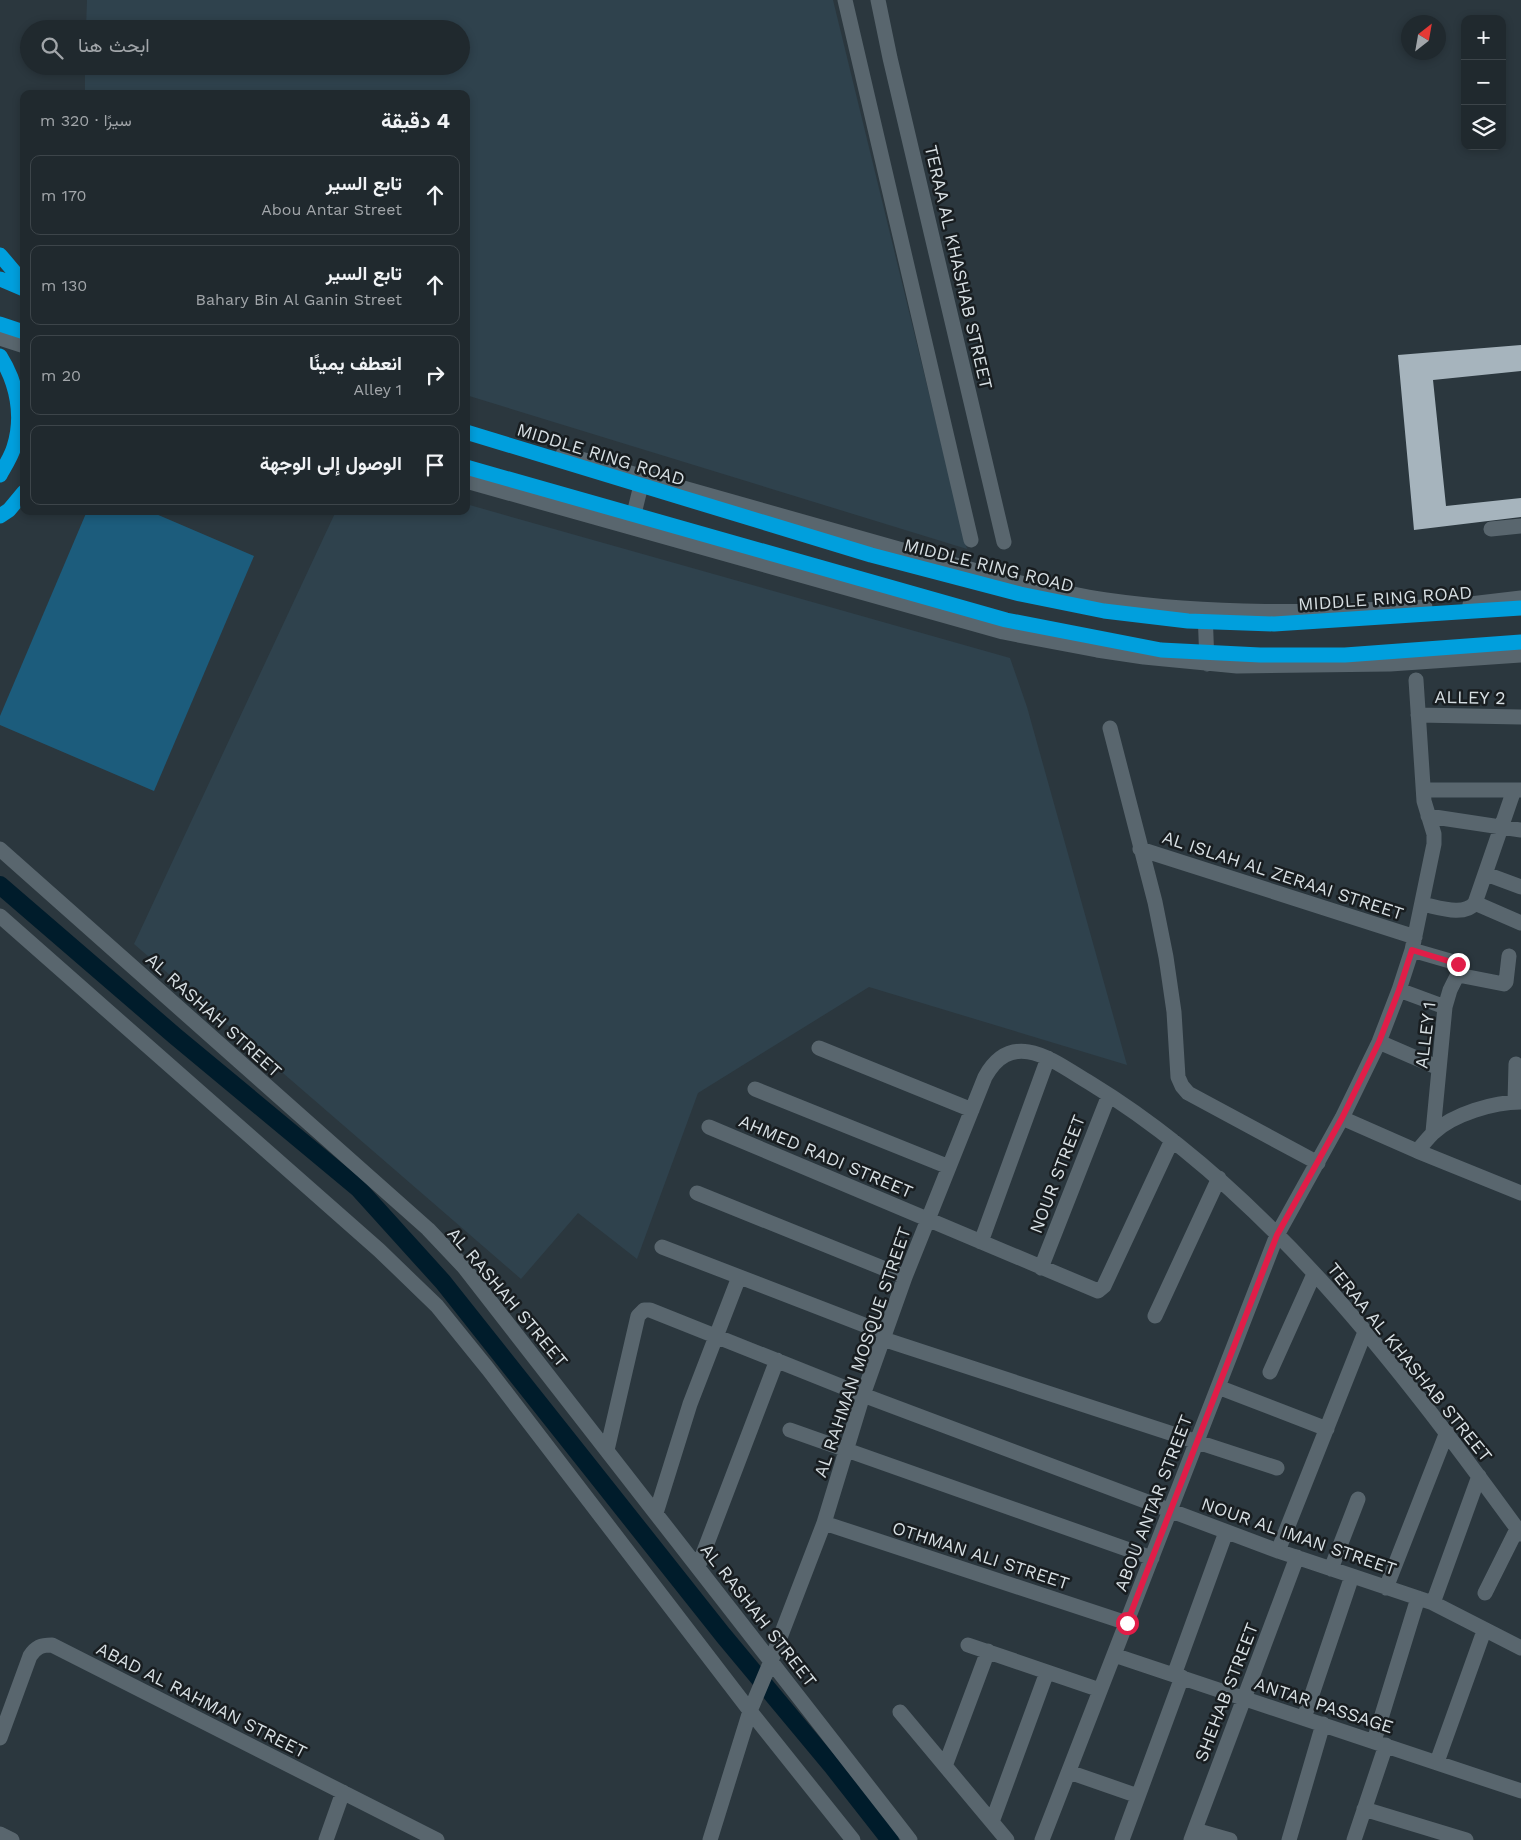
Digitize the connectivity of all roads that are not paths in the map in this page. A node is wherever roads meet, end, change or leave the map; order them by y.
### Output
1 (845, 0) edge
2 (878, 0) edge
3 (0, 255) edge
4 (0, 273) edge
5 (20, 278) edge
6 (0, 279) edge
7 (20, 280) edge
8 (20, 287) edge
9 (0, 324) edge
10 (20, 331) edge
11 (0, 338) edge
12 (20, 345) edge
13 (0, 356) edge
14 (470, 426) edge
15 (470, 433) edge
16 (470, 468) edge
17 (0, 475) edge
18 (643, 477) junction
19 (470, 483) edge
20 (20, 497) edge
21 (0, 516) edge
22 (1521, 526) edge
23 (630, 527) junction
24 (1491, 529) dead end
25 (971, 540) dead end
26 (1004, 542) dead end
27 (1521, 598) edge
28 (1205, 608) junction
29 (1521, 608) edge
30 (1521, 642) edge
31 (1521, 655) edge
32 (1206, 664) junction
33 (1416, 680) dead end
34 (1418, 715) junction
35 (1521, 717) edge
36 (1110, 728) dead end
37 (1424, 790) junction
38 (1517, 790) edge
39 (1428, 816) junction
40 (1501, 827) junction
41 (1521, 830) edge
42 (0, 849) edge
43 (1140, 849) junction
44 (1486, 874) junction
45 (1521, 887) edge
46 (1422, 904) junction
47 (1475, 904) junction
48 (0, 916) edge
49 (1521, 923) edge
50 (1414, 943) junction
51 (1510, 956) dead end
52 (1458, 975) junction
53 (1399, 990) junction
54 (1445, 1007) junction
55 (1379, 1042) junction
56 (819, 1048) dead end
57 (1048, 1058) junction
58 (1516, 1064) dead end
59 (1439, 1068) junction
60 (755, 1089) dead end
61 (1109, 1095) junction
62 (1518, 1102) edge
63 (972, 1110) junction
64 (1342, 1118) junction
65 (709, 1127) dead end
66 (1433, 1132) junction
67 (1172, 1140) junction
68 (1417, 1152) junction
69 (1318, 1162) junction
70 (949, 1167) junction
71 (1220, 1178) junction
72 (697, 1193) dead end
73 (1521, 1193) edge
74 (928, 1220) junction
75 (1277, 1235) junction
76 (981, 1242) junction
77 (662, 1248) dead end
78 (1041, 1268) junction
79 (1314, 1274) junction
80 (739, 1277) junction
81 (905, 1277) junction
82 (1155, 1316) dead end
83 (1365, 1332) junction
84 (716, 1336) junction
85 (884, 1336) junction
86 (777, 1360) junction
87 (1270, 1372) dead end
88 (1218, 1387) junction
89 (863, 1395) junction
90 (1326, 1429) junction
91 (790, 1430) dead end
92 (1446, 1432) junction
93 (1197, 1442) junction
94 (607, 1450) junction
95 (846, 1450) junction
96 (1277, 1468) dead end
97 (1479, 1476) junction
98 (1358, 1499) dead end
99 (1170, 1510) junction
100 (656, 1513) junction
101 (824, 1523) junction
102 (1519, 1531) edge
103 (1226, 1532) junction
104 (1278, 1551) junction
105 (1152, 1558) junction
106 (1297, 1558) junction
107 (698, 1568) junction
108 (1331, 1569) junction
109 (1352, 1576) junction
110 (1386, 1588) junction
111 (1485, 1593) dead end
112 (1418, 1598) junction
113 (1433, 1603) junction
114 (1127, 1623) junction
115 (1484, 1631) junction
116 (968, 1645) dead end
117 (1521, 1648) edge
118 (988, 1652) junction
119 (1114, 1654) junction
120 (771, 1661) junction
121 (1047, 1672) junction
122 (1178, 1676) junction
123 (1100, 1690) junction
124 (1244, 1698) junction
125 (750, 1711) junction
126 (900, 1712) dead end
127 (1304, 1718) junction
128 (1323, 1724) junction
129 (0, 1738) edge
130 (1380, 1743) junction
131 (1437, 1762) junction
132 (945, 1766) junction
133 (1068, 1772) junction
134 (1521, 1790) edge
135 (343, 1792) junction
136 (1138, 1796) junction
137 (1364, 1809) junction
138 (992, 1822) junction
139 (0, 1834) edge
140 (1193, 1835) edge
141 (12, 1840) edge
142 (326, 1840) edge
143 (437, 1840) edge
144 (710, 1840) edge
145 (853, 1840) edge
146 (910, 1840) edge
147 (1007, 1840) edge
148 (1042, 1840) edge
149 (1122, 1840) edge
150 (1230, 1840) edge
151 (1289, 1840) edge
152 (1354, 1840) edge
153 (1466, 1840) edge

1 - 25 street
2 - 26 street, TERAA AL KHASHAB STREET
3 - 5 highway
4 - 7 street
6 - 8 highway
9 - 10 highway
11 - 12 street
13 - 17 highway
14 - 18 street
15 - 29 highway, MIDDLE RING ROAD
16 - 30 highway
18 - 23 street
18 - 28 street
19 - 23 street
20 - 21 highway
22 - 24 street
23 - 32 street
27 - 28 street
28 - 32 street
31 - 32 street
33 - 34 street, ABOU ANTAR STREET
34 - 35 street, ALLEY 2
34 - 37 street, ABOU ANTAR STREET
36 - 43 street
37 - 38 street
37 - 39 street, ABOU ANTAR STREET
38 - 40 street
39 - 40 street
39 - 46 street, ABOU ANTAR STREET
40 - 41 street
40 - 44 street
42 - 94 street, AL RASHAH STREET
43 - 50 street, AL ISLAH AL ZERAAI STREET
43 - 69 street
44 - 45 street
44 - 47 street
46 - 47 street
46 - 50 street, ABOU ANTAR STREET
47 - 49 street
48 - 125 street
50 - 52 street
50 - 53 street, ABOU ANTAR STREET
51 - 52 street
52 - 54 street, ALLEY 1
53 - 54 street
53 - 55 street, ABOU ANTAR STREET
54 - 59 street, ALLEY 1
55 - 59 street
55 - 64 street, ABOU ANTAR STREET
56 - 63 street
57 - 61 street, TERAA AL KHASHAB STREET
57 - 63 street, AL RAHMAN MOSQUE STREET
57 - 76 street
58 - 62 street
59 - 66 street, ALLEY 1
60 - 70 street
61 - 67 street, TERAA AL KHASHAB STREET
61 - 78 street, NOUR STREET
62 - 66 street
63 - 70 street, AL RAHMAN MOSQUE STREET
64 - 68 street
64 - 69 street, ABOU ANTAR STREET
65 - 74 street, AHMED RADI STREET
66 - 68 street
67 - 71 street, TERAA AL KHASHAB STREET
67 - 78 street, AHMED RADI STREET
68 - 73 street
69 - 75 street, ABOU ANTAR STREET
70 - 74 street, AL RAHMAN MOSQUE STREET
71 - 75 street, TERAA AL KHASHAB STREET
71 - 82 street
72 - 81 street
74 - 76 street, AHMED RADI STREET
74 - 81 street, AL RAHMAN MOSQUE STREET
75 - 79 street, TERAA AL KHASHAB STREET
75 - 88 street, ABOU ANTAR STREET
76 - 78 street, AHMED RADI STREET
77 - 80 street
79 - 83 street, TERAA AL KHASHAB STREET
79 - 87 street
80 - 84 street
80 - 85 street
81 - 85 street, AL RAHMAN MOSQUE STREET
83 - 90 street
83 - 92 street, TERAA AL KHASHAB STREET
84 - 86 street, NOUR AL IMAN STREET
84 - 94 street, NOUR AL IMAN STREET
84 - 100 street
85 - 89 street, AL RAHMAN MOSQUE STREET
85 - 93 street
86 - 89 street, NOUR AL IMAN STREET
86 - 107 street
88 - 90 street
88 - 93 street, ABOU ANTAR STREET
89 - 95 street, AL RAHMAN MOSQUE STREET
89 - 99 street, NOUR AL IMAN STREET
90 - 104 street
91 - 95 street
92 - 97 street, TERAA AL KHASHAB STREET
92 - 110 street
93 - 96 street
93 - 99 street, ABOU ANTAR STREET
94 - 100 street, AL RASHAH STREET
95 - 101 street, AL RAHMAN MOSQUE STREET
95 - 105 street
97 - 102 street, TERAA AL KHASHAB STREET
97 - 113 street
98 - 108 street
99 - 103 street, NOUR AL IMAN STREET
99 - 105 street, ABOU ANTAR STREET
100 - 107 street, AL RASHAH STREET
101 - 114 street, OTHMAN ALI STREET
101 - 120 street, AL RAHMAN MOSQUE STREET
102 - 111 street
103 - 104 street, NOUR AL IMAN STREET
103 - 122 street
104 - 106 street, NOUR AL IMAN STREET
105 - 114 street, ABOU ANTAR STREET
106 - 108 street, NOUR AL IMAN STREET
106 - 124 street, SHEHAB STREET
107 - 120 street, AL RASHAH STREET
108 - 109 street, NOUR AL IMAN STREET
109 - 110 street, NOUR AL IMAN STREET
109 - 127 street
110 - 112 street, NOUR AL IMAN STREET
112 - 113 street, NOUR AL IMAN STREET
112 - 130 street
113 - 115 street, NOUR AL IMAN STREET
114 - 119 street, ABOU ANTAR STREET
115 - 117 street, NOUR AL IMAN STREET
115 - 131 street
116 - 118 street
118 - 121 street
118 - 132 street
119 - 122 street, ANTAR PASSAGE
119 - 123 street, ABOU ANTAR STREET
120 - 125 street, AL RAHMAN MOSQUE STREET
120 - 146 street, AL RASHAH STREET
121 - 123 street
121 - 138 street
122 - 124 street, ANTAR PASSAGE
122 - 136 street
123 - 133 street, ABOU ANTAR STREET
124 - 127 street, ANTAR PASSAGE
124 - 140 street, SHEHAB STREET
125 - 144 street, AL RAHMAN MOSQUE STREET
125 - 145 street
126 - 132 street
127 - 128 street, ANTAR PASSAGE
128 - 130 street, ANTAR PASSAGE
128 - 151 street
129 - 135 street, ABAD AL RAHMAN STREET
130 - 131 street, ANTAR PASSAGE
130 - 137 street
131 - 134 street, ANTAR PASSAGE
132 - 138 street
133 - 136 street
133 - 148 street, ABOU ANTAR STREET
135 - 142 street
135 - 143 street, ABAD AL RAHMAN STREET
136 - 149 street
137 - 152 street
137 - 153 street
138 - 147 street
139 - 141 street
140 - 150 street

